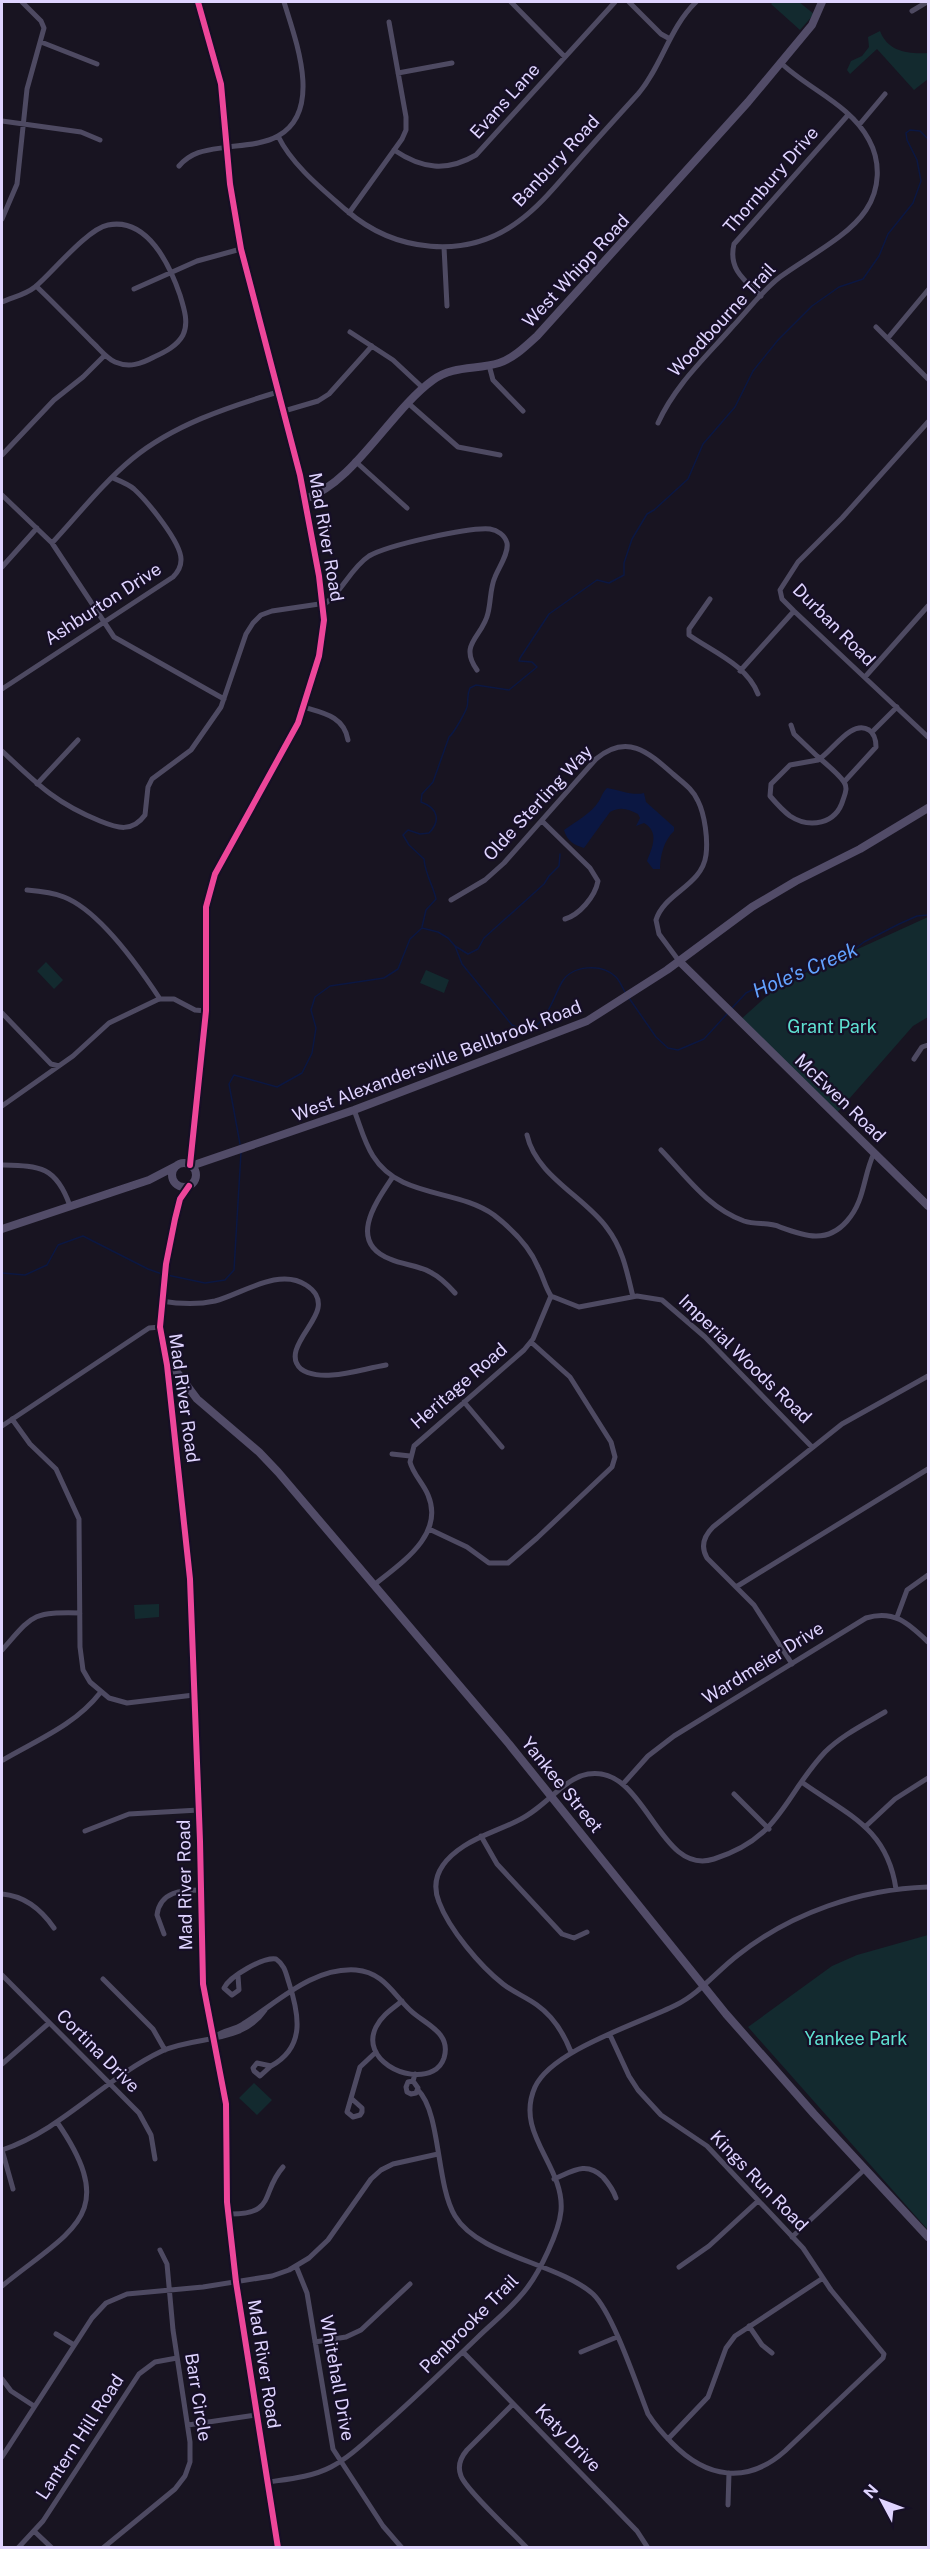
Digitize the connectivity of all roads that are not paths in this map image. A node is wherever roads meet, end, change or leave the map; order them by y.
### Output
1 (22, 2) edge
2 (198, 2) edge
3 (284, 2) edge
4 (510, 2) edge
5 (615, 2) edge
6 (629, 2) edge
7 (696, 2) edge
8 (822, 2) edge
9 (927, 2) edge
10 (912, 11) dead end
11 (389, 22) dead end
12 (670, 39) junction
13 (40, 42) junction
14 (566, 57) junction
15 (452, 63) dead end
16 (781, 63) junction
17 (97, 64) dead end
18 (398, 73) junction
19 (885, 94) dead end
20 (848, 115) junction
21 (2, 121) edge
22 (23, 124) junction
23 (859, 125) junction
24 (278, 136) junction
25 (100, 140) dead end
26 (227, 147) junction
27 (394, 150) junction
28 (179, 166) dead end
29 (349, 213) junction
30 (2, 219) edge
31 (444, 247) junction
32 (241, 249) junction
33 (172, 271) junction
34 (36, 286) junction
35 (134, 289) dead end
36 (928, 290) edge
37 (761, 296) junction
38 (2, 302) edge
39 (447, 306) dead end
40 (876, 327) dead end
41 (350, 332) dead end
42 (888, 338) junction
43 (372, 346) junction
44 (105, 355) junction
45 (489, 365) junction
46 (928, 379) edge
47 (423, 388) junction
48 (278, 392) junction
49 (408, 404) junction
50 (284, 411) junction
51 (522, 411) dead end
52 (928, 422) edge
53 (658, 423) dead end
54 (2, 455) edge
55 (500, 455) dead end
56 (355, 461) junction
57 (113, 478) junction
58 (2, 495) edge
59 (305, 499) junction
60 (407, 508) dead end
61 (37, 528) junction
62 (52, 543) junction
63 (2, 567) edge
64 (710, 599) dead end
65 (323, 604) junction
66 (928, 606) edge
67 (794, 611) junction
68 (104, 622) junction
69 (477, 670) dead end
70 (740, 671) junction
71 (865, 677) junction
72 (2, 689) edge
73 (758, 694) dead end
74 (224, 699) junction
75 (303, 707) junction
76 (897, 708) junction
77 (791, 725) dead end
78 (872, 732) junction
79 (928, 737) edge
80 (78, 740) dead end
81 (348, 740) dead end
82 (2, 751) edge
83 (820, 759) junction
84 (844, 782) junction
85 (37, 784) junction
86 (928, 808) edge
87 (542, 821) junction
88 (27, 890) dead end
89 (451, 900) dead end
90 (565, 919) dead end
91 (679, 961) junction
92 (160, 999) junction
93 (206, 1011) junction
94 (2, 1013) edge
95 (928, 1045) edge
96 (914, 1059) dead end
97 (59, 1066) junction
98 (2, 1106) edge
99 (354, 1110) junction
100 (191, 1135) junction
101 (527, 1135) dead end
102 (661, 1150) dead end
103 (874, 1153) junction
104 (223, 1156) junction
105 (2, 1165) edge
106 (178, 1165) junction
107 (190, 1165) junction
108 (195, 1177) junction
109 (392, 1178) junction
110 (149, 1180) junction
111 (175, 1183) junction
112 (189, 1185) junction
113 (70, 1206) junction
114 (928, 1206) edge
115 (175, 1219) junction
116 (2, 1229) edge
117 (455, 1293) dead end
118 (551, 1296) junction
119 (633, 1297) junction
120 (161, 1301) junction
121 (160, 1327) junction
122 (531, 1342) junction
123 (166, 1358) junction
124 (386, 1365) dead end
125 (928, 1376) edge
126 (464, 1401) junction
127 (12, 1419) junction
128 (2, 1426) edge
129 (502, 1447) dead end
130 (812, 1447) junction
131 (392, 1454) dead end
132 (410, 1456) junction
133 (928, 1469) edge
134 (429, 1529) junction
135 (928, 1575) edge
136 (374, 1585) junction
137 (736, 1587) junction
138 (80, 1613) junction
139 (897, 1617) junction
140 (928, 1642) edge
141 (2, 1650) edge
142 (792, 1664) junction
143 (100, 1693) junction
144 (194, 1695) junction
145 (885, 1712) dead end
146 (3, 1760) dead end
147 (928, 1778) edge
148 (803, 1783) junction
149 (623, 1784) junction
150 (734, 1794) dead end
151 (552, 1796) junction
152 (199, 1810) junction
153 (866, 1827) junction
154 (769, 1829) junction
155 (85, 1831) dead end
156 (481, 1836) junction
157 (928, 1887) edge
158 (896, 1889) junction
159 (202, 1890) junction
160 (2, 1894) edge
161 (54, 1928) dead end
162 (587, 1932) dead end
163 (164, 1934) dead end
164 (2, 1975) edge
165 (238, 1976) dead end
166 (104, 1979) dead end
167 (702, 1985) junction
168 (291, 1990) junction
169 (402, 2001) junction
170 (49, 2023) junction
171 (610, 2035) junction
172 (214, 2037) junction
173 (165, 2050) junction
174 (376, 2052) junction
175 (571, 2052) junction
176 (2, 2064) edge
177 (271, 2066) dead end
178 (415, 2074) junction
179 (413, 2081) junction
180 (110, 2084) junction
181 (418, 2090) junction
182 (352, 2099) dead end
183 (57, 2122) junction
184 (2, 2150) edge
185 (438, 2154) junction
186 (155, 2159) dead end
187 (283, 2168) dead end
188 (865, 2169) junction
189 (554, 2178) junction
190 (13, 2189) dead end
191 (616, 2198) dead end
192 (758, 2201) junction
193 (228, 2214) junction
194 (792, 2237) junction
195 (928, 2237) edge
196 (160, 2250) dead end
197 (296, 2266) junction
198 (539, 2266) junction
199 (679, 2267) dead end
200 (823, 2278) junction
201 (236, 2282) junction
202 (410, 2284) dead end
203 (2, 2286) edge
204 (169, 2290) junction
205 (749, 2326) junction
206 (56, 2334) dead end
207 (617, 2337) junction
208 (315, 2342) junction
209 (74, 2345) junction
210 (463, 2352) junction
211 (581, 2352) dead end
212 (772, 2353) dead end
213 (177, 2358) junction
214 (2, 2379) edge
215 (513, 2404) junction
216 (34, 2406) junction
217 (256, 2415) junction
218 (188, 2425) junction
219 (668, 2439) junction
220 (2, 2457) edge
221 (342, 2461) junction
222 (729, 2474) junction
223 (268, 2482) junction
224 (728, 2505) dead end
225 (34, 2531) junction
226 (18, 2547) edge
227 (52, 2547) edge
228 (103, 2547) edge
229 (278, 2547) edge
230 (402, 2547) edge
231 (527, 2547) edge
232 (648, 2547) edge

1 - 13 street
2 - 26 street, Mad River Road
3 - 24 street
4 - 14 street
5 - 14 street, Evans Lane
6 - 12 street
7 - 12 street, Banbury Road
8 - 16 street, West Whipp Road
9 - 10 street
11 - 18 street
12 - 31 street, Banbury Road
13 - 17 street
13 - 22 street
14 - 27 street, Evans Lane
15 - 18 street
16 - 20 street, Woodbourne Trail
16 - 45 street, West Whipp Road
18 - 27 street
19 - 23 street
20 - 23 street, Woodbourne Trail
20 - 37 street, Thornbury Drive
21 - 22 street
22 - 25 street
22 - 30 street
23 - 37 street, Woodbourne Trail
24 - 26 street
24 - 29 street, Banbury Road
26 - 28 street
26 - 32 street, Mad River Road
27 - 29 street
29 - 31 street, Banbury Road
31 - 39 street
32 - 33 street
32 - 48 street, Mad River Road
33 - 34 street
33 - 35 street
33 - 44 street
34 - 38 street
34 - 44 street
36 - 42 street
37 - 53 street, Woodbourne Trail
40 - 42 street
41 - 43 street
42 - 46 street
43 - 47 street
43 - 50 street
44 - 54 street
45 - 47 street, West Whipp Road
45 - 51 street
47 - 49 street, West Whipp Road
48 - 50 street, Mad River Road
48 - 57 street
49 - 55 street
49 - 56 street, West Whipp Road
50 - 59 street, Mad River Road
52 - 67 street, Durban Road
56 - 59 street, West Whipp Road
56 - 60 street
57 - 62 street
57 - 68 street, Ashburton Drive
58 - 61 street
59 - 65 street, Mad River Road
61 - 62 street
61 - 63 street
62 - 68 street
64 - 70 street
65 - 69 street, Mad River Road
65 - 74 street
65 - 75 street, Mad River Road
66 - 71 street
67 - 70 street
67 - 71 street, Durban Road
68 - 72 street, Ashburton Drive
68 - 74 street
70 - 73 street
71 - 76 street, Durban Road
74 - 85 street
75 - 81 street
75 - 93 street, Mad River Road
76 - 78 street
76 - 79 street, Durban Road
77 - 83 street
78 - 83 street
78 - 84 street
80 - 85 street
82 - 85 street
83 - 84 street
83 - 84 street
86 - 91 street, West Alexandersville Bellbrook Road
87 - 89 street, Olde Sterling Way
87 - 90 street
87 - 91 street, Olde Sterling Way
88 - 92 street
91 - 99 street, West Alexandersville Bellbrook Road
91 - 103 street, McEwen Road
92 - 93 street
92 - 97 street
93 - 100 street, Mad River Road
94 - 97 street
95 - 96 street
97 - 98 street
99 - 104 street, West Alexandersville Bellbrook Road
99 - 109 street
100 - 106 street, Mad River Road
100 - 107 street, Mad River Road
101 - 119 street
102 - 103 street
103 - 114 street, McEwen Road
104 - 107 street, West Alexandersville Bellbrook Road
104 - 108 street, West Alexandersville Bellbrook Road
105 - 113 street
106 - 107 street, West Alexandersville Bellbrook Road
106 - 110 street
106 - 111 street
107 - 108 street
108 - 112 street, West Alexandersville Bellbrook Road
109 - 117 street
109 - 118 street
110 - 111 street
110 - 113 street
111 - 112 street
111 - 115 street, Mad River Road
112 - 115 street, Mad River Road
113 - 116 street
115 - 120 street, Mad River Road
118 - 119 street, Imperial Woods Road
118 - 122 street, Heritage Road
119 - 130 street, Imperial Woods Road
120 - 121 street, Mad River Road
120 - 124 street
121 - 123 street, Mad River Road
121 - 127 street
122 - 126 street, Heritage Road
122 - 134 street
123 - 136 street, Yankee Street
123 - 144 street, Mad River Road
125 - 130 street
126 - 129 street
126 - 132 street, Heritage Road
127 - 128 street
127 - 138 street
130 - 137 street
131 - 132 street
132 - 134 street, Heritage Road
133 - 137 street
134 - 136 street
135 - 139 street
136 - 151 street, Yankee Street
137 - 142 street
138 - 141 street
138 - 143 street
139 - 140 street
139 - 142 street, Wardmeier Drive
142 - 149 street, Wardmeier Drive
143 - 144 street
143 - 146 street
144 - 152 street, Mad River Road
145 - 148 street
147 - 153 street
148 - 153 street
148 - 154 street
149 - 151 street
149 - 154 street
150 - 154 street
151 - 156 street
151 - 167 street, Yankee Street
152 - 155 street
152 - 159 street, Mad River Road
153 - 158 street
156 - 162 street
156 - 175 street
157 - 158 street, Penbrooke Trail
158 - 167 street, Penbrooke Trail
159 - 163 street
159 - 172 street, Mad River Road
160 - 161 street
164 - 170 street, Cortina Drive
165 - 168 street
166 - 173 street
167 - 171 street, Penbrooke Trail
167 - 188 street, Yankee Street
168 - 169 street
168 - 172 street
168 - 177 street
169 - 174 street
169 - 178 street
170 - 176 street
170 - 180 street, Cortina Drive
171 - 175 street, Penbrooke Trail
171 - 192 street, Kings Run Road
172 - 173 street
172 - 193 street, Mad River Road
173 - 180 street
174 - 178 street
174 - 182 street
175 - 189 street, Penbrooke Trail
178 - 179 street
179 - 181 street
179 - 181 street
180 - 183 street
180 - 186 street, Cortina Drive
181 - 185 street
183 - 184 street
183 - 203 street
184 - 190 street
185 - 197 street
185 - 198 street
187 - 193 street
188 - 194 street
188 - 195 street, Yankee Street
189 - 191 street
189 - 198 street, Penbrooke Trail
192 - 194 street, Kings Run Road
192 - 199 street
193 - 201 street, Mad River Road
194 - 200 street, Kings Run Road
196 - 204 street, Barr Circle
197 - 201 street
197 - 208 street, Whitehall Drive
198 - 207 street
198 - 210 street, Penbrooke Trail
200 - 205 street
200 - 222 street, Kings Run Road
201 - 204 street
201 - 217 street, Mad River Road
202 - 208 street
204 - 209 street
204 - 213 street, Barr Circle
205 - 212 street
205 - 219 street
206 - 209 street
207 - 211 street
207 - 219 street
208 - 221 street, Whitehall Drive
209 - 216 street
210 - 215 street, Katy Drive
210 - 221 street, Penbrooke Trail
213 - 218 street, Barr Circle
213 - 225 street, Lantern Hill Road
214 - 216 street
215 - 231 street
215 - 232 street, Katy Drive
216 - 220 street
217 - 218 street
217 - 223 street, Mad River Road
218 - 228 street, Barr Circle
219 - 222 street
221 - 223 street, Penbrooke Trail
221 - 230 street, Whitehall Drive
222 - 224 street
223 - 229 street, Mad River Road
225 - 226 street, Lantern Hill Road
225 - 227 street

